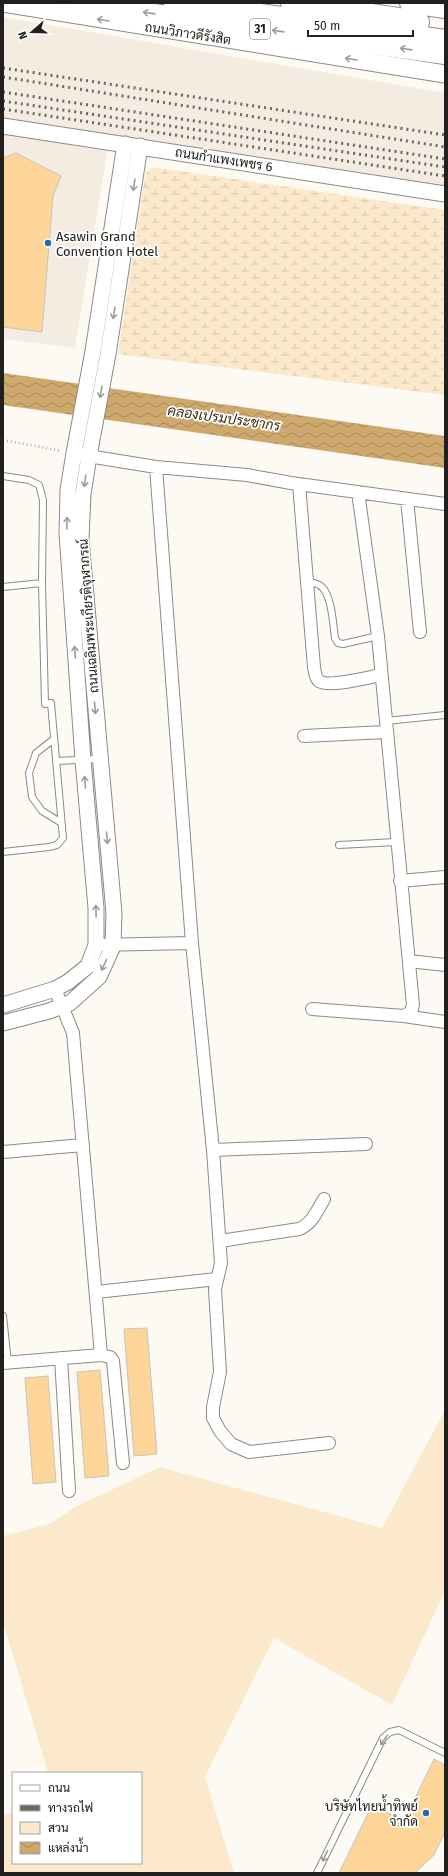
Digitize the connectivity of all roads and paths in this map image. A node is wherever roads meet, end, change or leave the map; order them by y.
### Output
1 (3, 3) edge
2 (74, 3) edge
3 (175, 3) edge
4 (292, 3) edge
5 (410, 3) edge
6 (445, 8) edge
7 (445, 26) edge
8 (445, 41) edge
9 (445, 54) edge
10 (445, 74) edge
11 (3, 126) edge
12 (133, 145) junction
13 (445, 194) edge
14 (3, 440) edge
15 (75, 446) junction
16 (90, 449) junction
17 (156, 467) junction
18 (3, 476) edge
19 (300, 484) junction
20 (358, 492) junction
21 (407, 499) junction
22 (445, 504) edge
23 (307, 582) junction
24 (42, 583) junction
25 (3, 586) edge
26 (420, 632) dead end
27 (378, 636) junction
28 (381, 675) junction
29 (445, 715) edge
30 (386, 727) junction
31 (304, 736) dead end
32 (54, 739) junction
33 (99, 759) junction
34 (82, 760) junction
35 (56, 762) junction
36 (60, 822) junction
37 (396, 842) junction
38 (339, 845) dead end
39 (3, 852) edge
40 (445, 877) edge
41 (400, 881) junction
42 (192, 943) junction
43 (96, 945) junction
44 (114, 946) junction
45 (409, 961) junction
46 (445, 965) edge
47 (55, 989) junction
48 (3, 1005) edge
49 (63, 1005) junction
50 (312, 1010) dead end
51 (404, 1016) junction
52 (445, 1022) edge
53 (3, 1023) edge
54 (366, 1144) dead end
55 (83, 1145) junction
56 (213, 1150) junction
57 (3, 1152) edge
58 (324, 1199) dead end
59 (220, 1241) junction
60 (217, 1279) junction
61 (96, 1292) junction
62 (3, 1316) edge
63 (101, 1355) junction
64 (61, 1358) junction
65 (5, 1363) edge
66 (328, 1443) dead end
67 (123, 1463) dead end
68 (69, 1490) dead end
69 (445, 1753) edge
70 (317, 1873) edge

10 -> 1 main road, ถนนวิภาวดีรังสิต / 31
9 -> 2 highway, ถนนวิภาวดีรังสิต / 31
3 - 8 highway, 31
4 - 7 highway
5 - 6 highway
11 - 12 street, ถนนกำแพงเพชร 6
12 - 13 street, ถนนกำแพงเพชร 6
12 - 15 street, ถนนเฉลิมพระเกียรติจุฬาภรณ์
12 -> 16 street, ถนนเฉลิมพระเกียรติจุฬาภรณ์
14 - 15 path
15 - 16 street
34 -> 15 street, ถนนเฉลิมพระเกียรติจุฬาภรณ์
16 - 17 street
16 -> 33 street, ถนนเฉลิมพระเกียรติจุฬาภรณ์
17 - 19 street
17 - 42 street
18 - 24 lane
19 - 20 street
19 - 23 street
20 - 21 street
20 - 27 street
21 - 22 street
21 - 26 street
23 - 27 lane
23 - 28 street
24 - 25 lane
24 - 32 lane
27 - 28 street
28 - 30 street
29 - 30 lane
30 - 31 street
30 - 37 street
32 - 35 lane
32 - 36 lane
33 - 34 lane
33 -> 44 street, ถนนเฉลิมพระเกียรติจุฬาภรณ์
34 - 35 lane
43 -> 34 street, ถนนเฉลิมพระเกียรติจุฬาภรณ์
35 - 36 lane
36 - 39 lane
37 - 38 lane
37 - 41 street
40 - 41 street
41 - 45 street
42 - 44 street
42 - 56 street
43 - 44 street
43 - 47 street, ถนนเฉลิมพระเกียรติจุฬาภรณ์
44 -> 49 street, ถนนเฉลิมพระเกียรติจุฬาภรณ์
45 - 46 street
45 - 51 street
47 - 48 street, ถนนเฉลิมพระเกียรติจุฬาภรณ์
47 - 49 street
49 - 53 street, ถนนเฉลิมพระเกียรติจุฬาภรณ์
49 - 55 street
50 - 51 street
51 - 52 street
54 - 56 street
55 - 57 street
55 - 61 street
56 - 59 street
58 - 59 street
59 - 60 street
60 - 61 street
60 - 66 street
61 - 63 street
62 - 65 lane
63 - 64 street
63 - 67 street
64 - 65 street
64 - 68 street
69 -> 70 lane

